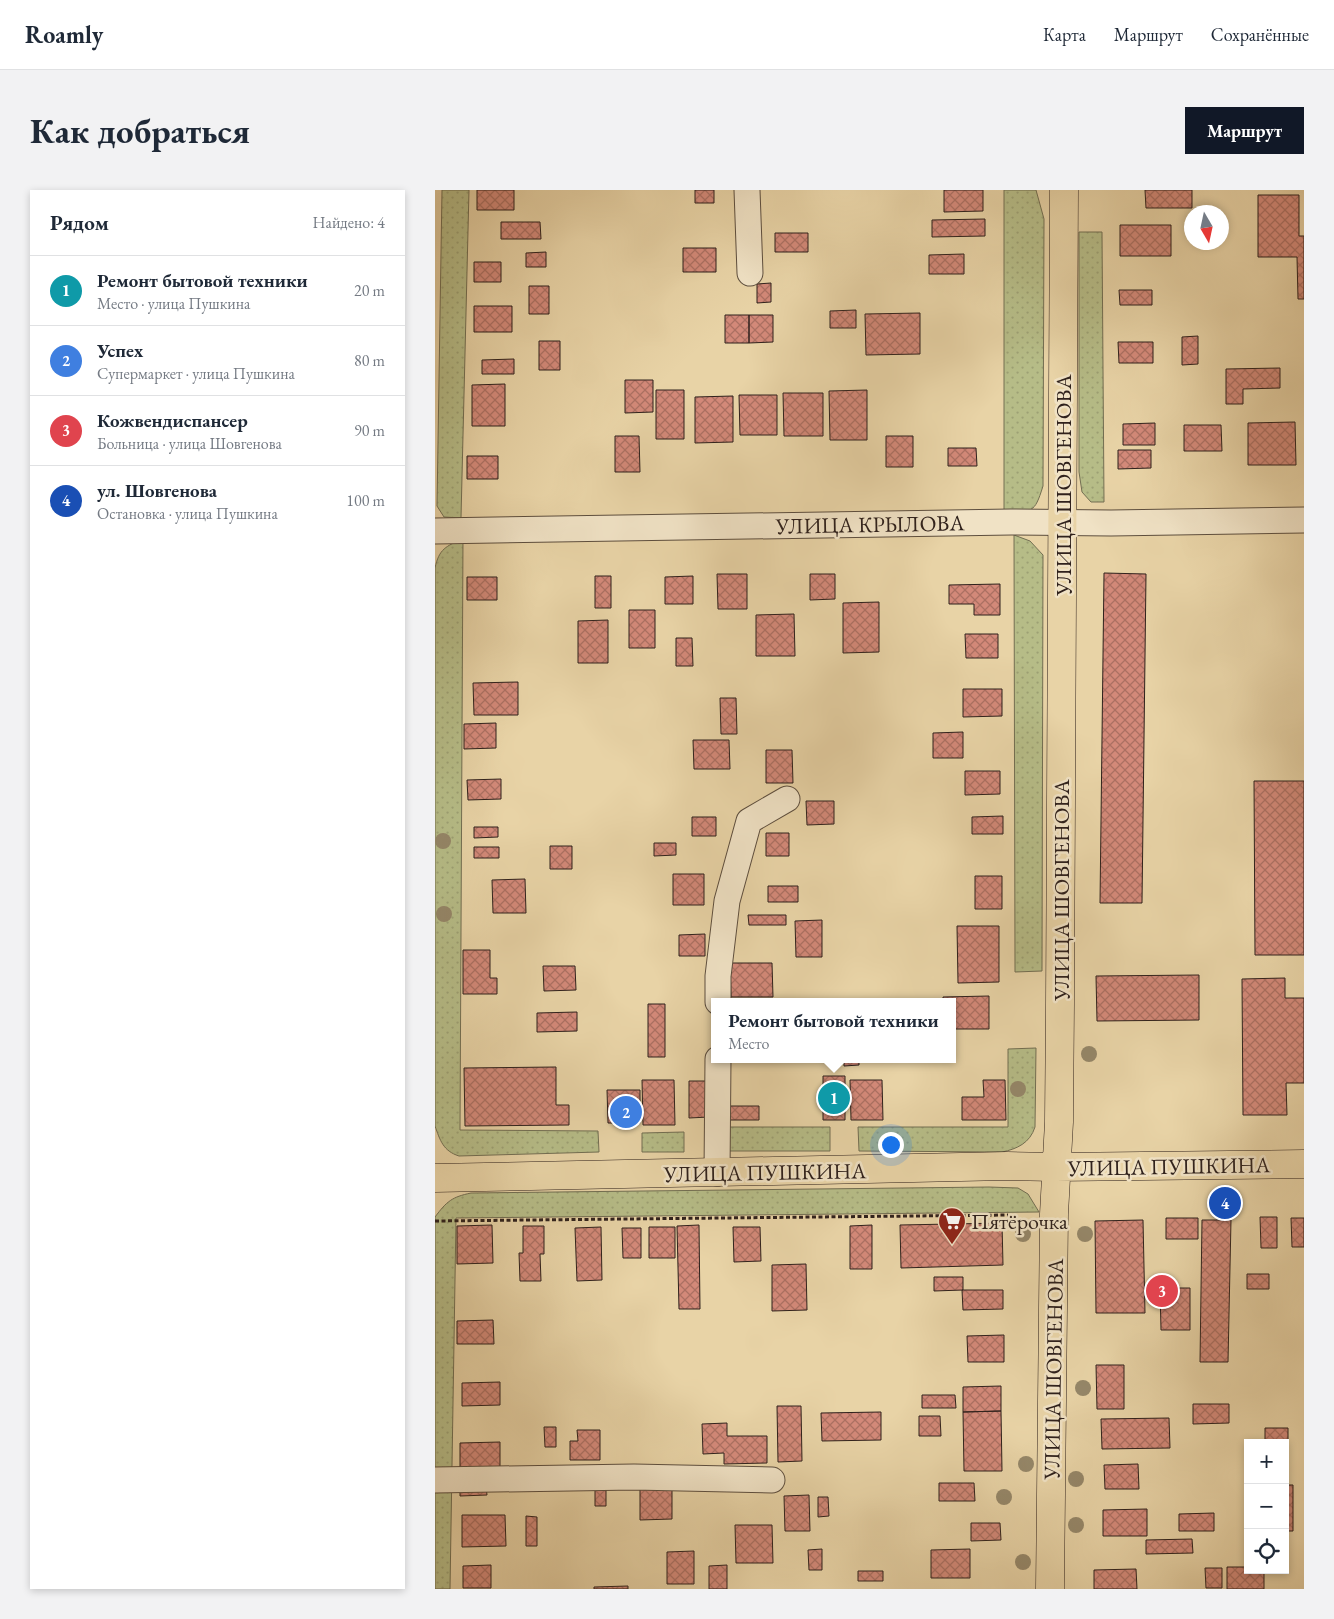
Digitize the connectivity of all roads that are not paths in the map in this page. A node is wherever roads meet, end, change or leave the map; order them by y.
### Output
1 (747, 190) edge
2 (1065, 190) edge
3 (751, 273) dead end
4 (1304, 520) edge
5 (1062, 522) junction
6 (435, 530) edge
7 (787, 799) dead end
8 (718, 998) edge
9 (717, 1063) edge
10 (1304, 1164) edge
11 (1056, 1167) junction
12 (717, 1173) junction
13 (435, 1178) edge
14 (435, 1480) edge
15 (772, 1480) dead end
16 (1050, 1589) edge

1 - 3 street
2 - 5 main road, УЛИЦА ШОВГЕНОВА
4 - 5 street, УЛИЦА КРЫЛОВА
5 - 6 street, УЛИЦА КРЫЛОВА
5 - 11 main road, УЛИЦА ШОВГЕНОВА
7 - 8 street
9 - 12 street
10 - 11 main road, УЛИЦА ПУШКИНА
11 - 12 main road, УЛИЦА ПУШКИНА
11 - 16 main road, УЛИЦА ШОВГЕНОВА
12 - 13 main road, УЛИЦА ПУШКИНА
14 - 15 street

